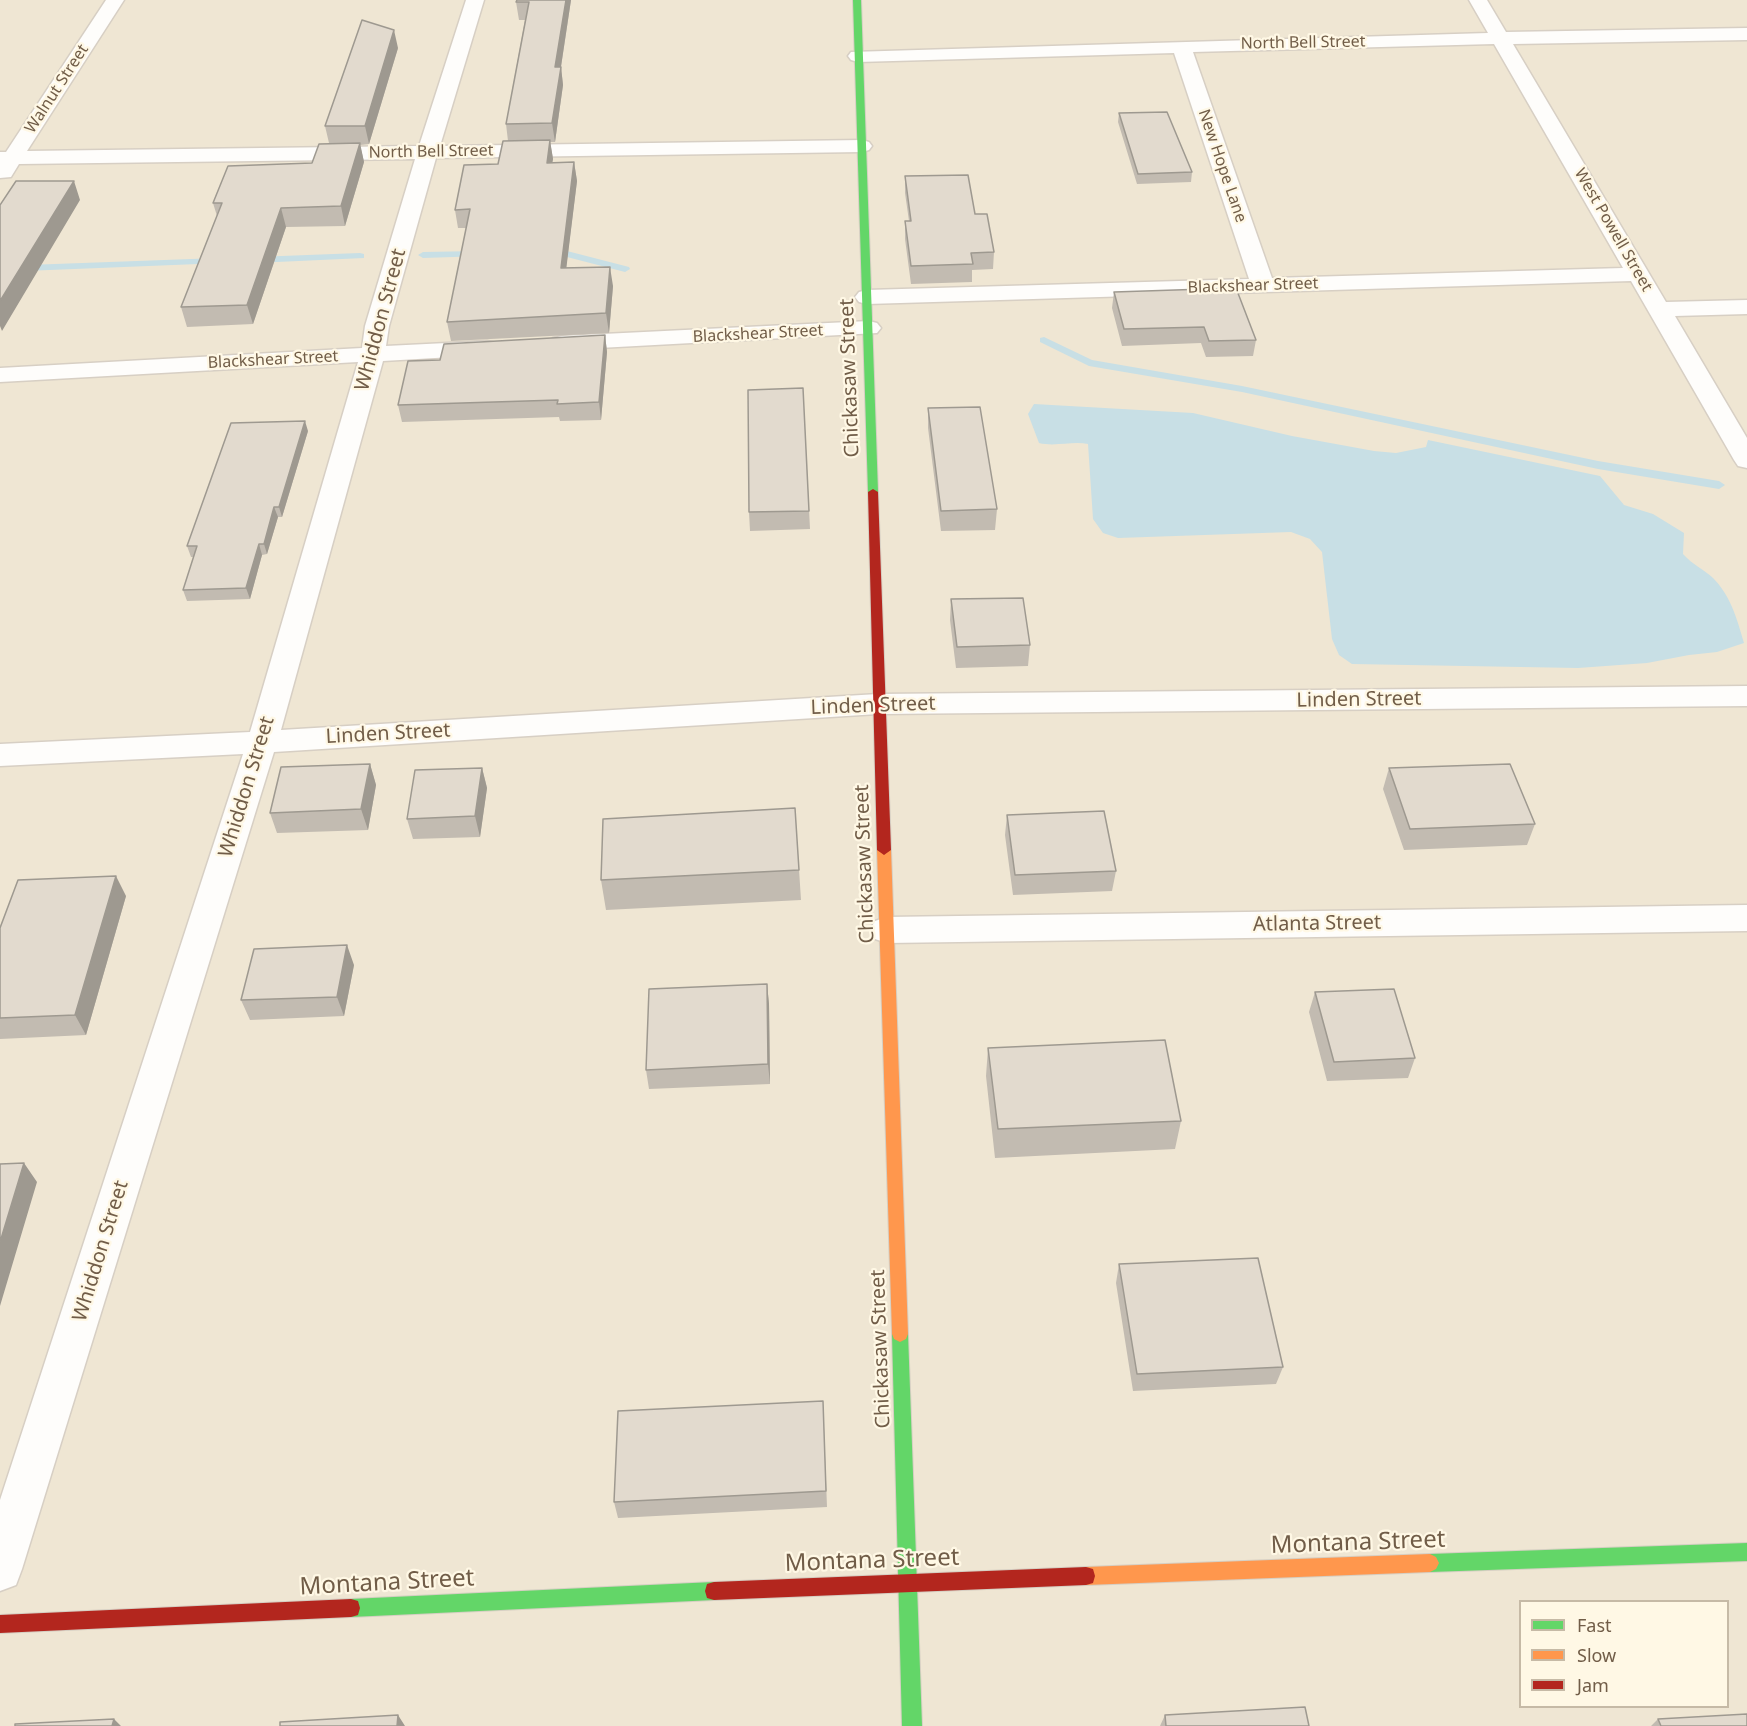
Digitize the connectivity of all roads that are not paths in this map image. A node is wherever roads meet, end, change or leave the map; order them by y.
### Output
1 (115, 0) edge
2 (475, 0) edge
3 (857, 0) edge
4 (1478, 0) edge
5 (1747, 34) edge
6 (1501, 38) junction
7 (1182, 46) junction
8 (858, 56) junction
9 (862, 146) junction
10 (427, 152) junction
11 (6, 158) edge
12 (0, 177) edge
13 (1640, 274) junction
14 (1263, 286) junction
15 (867, 297) junction
16 (1747, 307) edge
17 (1659, 309) junction
18 (869, 328) junction
19 (539, 345) edge
20 (504, 347) edge
21 (373, 354) junction
22 (0, 375) edge
23 (1747, 460) edge
24 (1747, 696) edge
25 (878, 704) junction
26 (262, 742) junction
27 (0, 755) edge
28 (1747, 918) edge
29 (887, 930) junction
30 (1747, 1552) edge
31 (0, 1569) edge
32 (909, 1582) junction
33 (0, 1624) edge
34 (912, 1726) edge

1 - 11 street, Walnut Street
2 - 10 street, Whiddon Street
3 - 8 street, Chickasaw Street
4 - 6 street, West Powell Street
5 - 6 street, North Bell Street
6 - 7 street, North Bell Street
6 - 13 street, West Powell Street
7 - 8 street, North Bell Street
7 - 14 street, New Hope Lane
8 - 9 street, Chickasaw Street
9 - 10 street, North Bell Street
9 - 15 street, Chickasaw Street
10 - 11 street, North Bell Street
10 - 21 street, Whiddon Street
11 - 12 street, Walnut Street
13 - 14 street, Blackshear Street
13 - 17 street, West Powell Street
14 - 15 street, Blackshear Street
15 - 18 street, Chickasaw Street
16 - 17 street
17 - 23 street, West Powell Street
18 - 19 street, Blackshear Street
18 - 25 street, Chickasaw Street
20 - 21 street, Blackshear Street
21 - 22 street, Blackshear Street
21 - 26 street, Whiddon Street
24 - 25 street, Linden Street
25 - 26 street, Linden Street
25 - 29 street, Chickasaw Street
26 - 27 street, Linden Street
26 - 31 street, Whiddon Street
28 - 29 street, Atlanta Street
29 - 32 street, Chickasaw Street
30 - 32 street, Montana Street
32 - 33 street, Montana Street
32 - 34 street, Chickasaw Street

